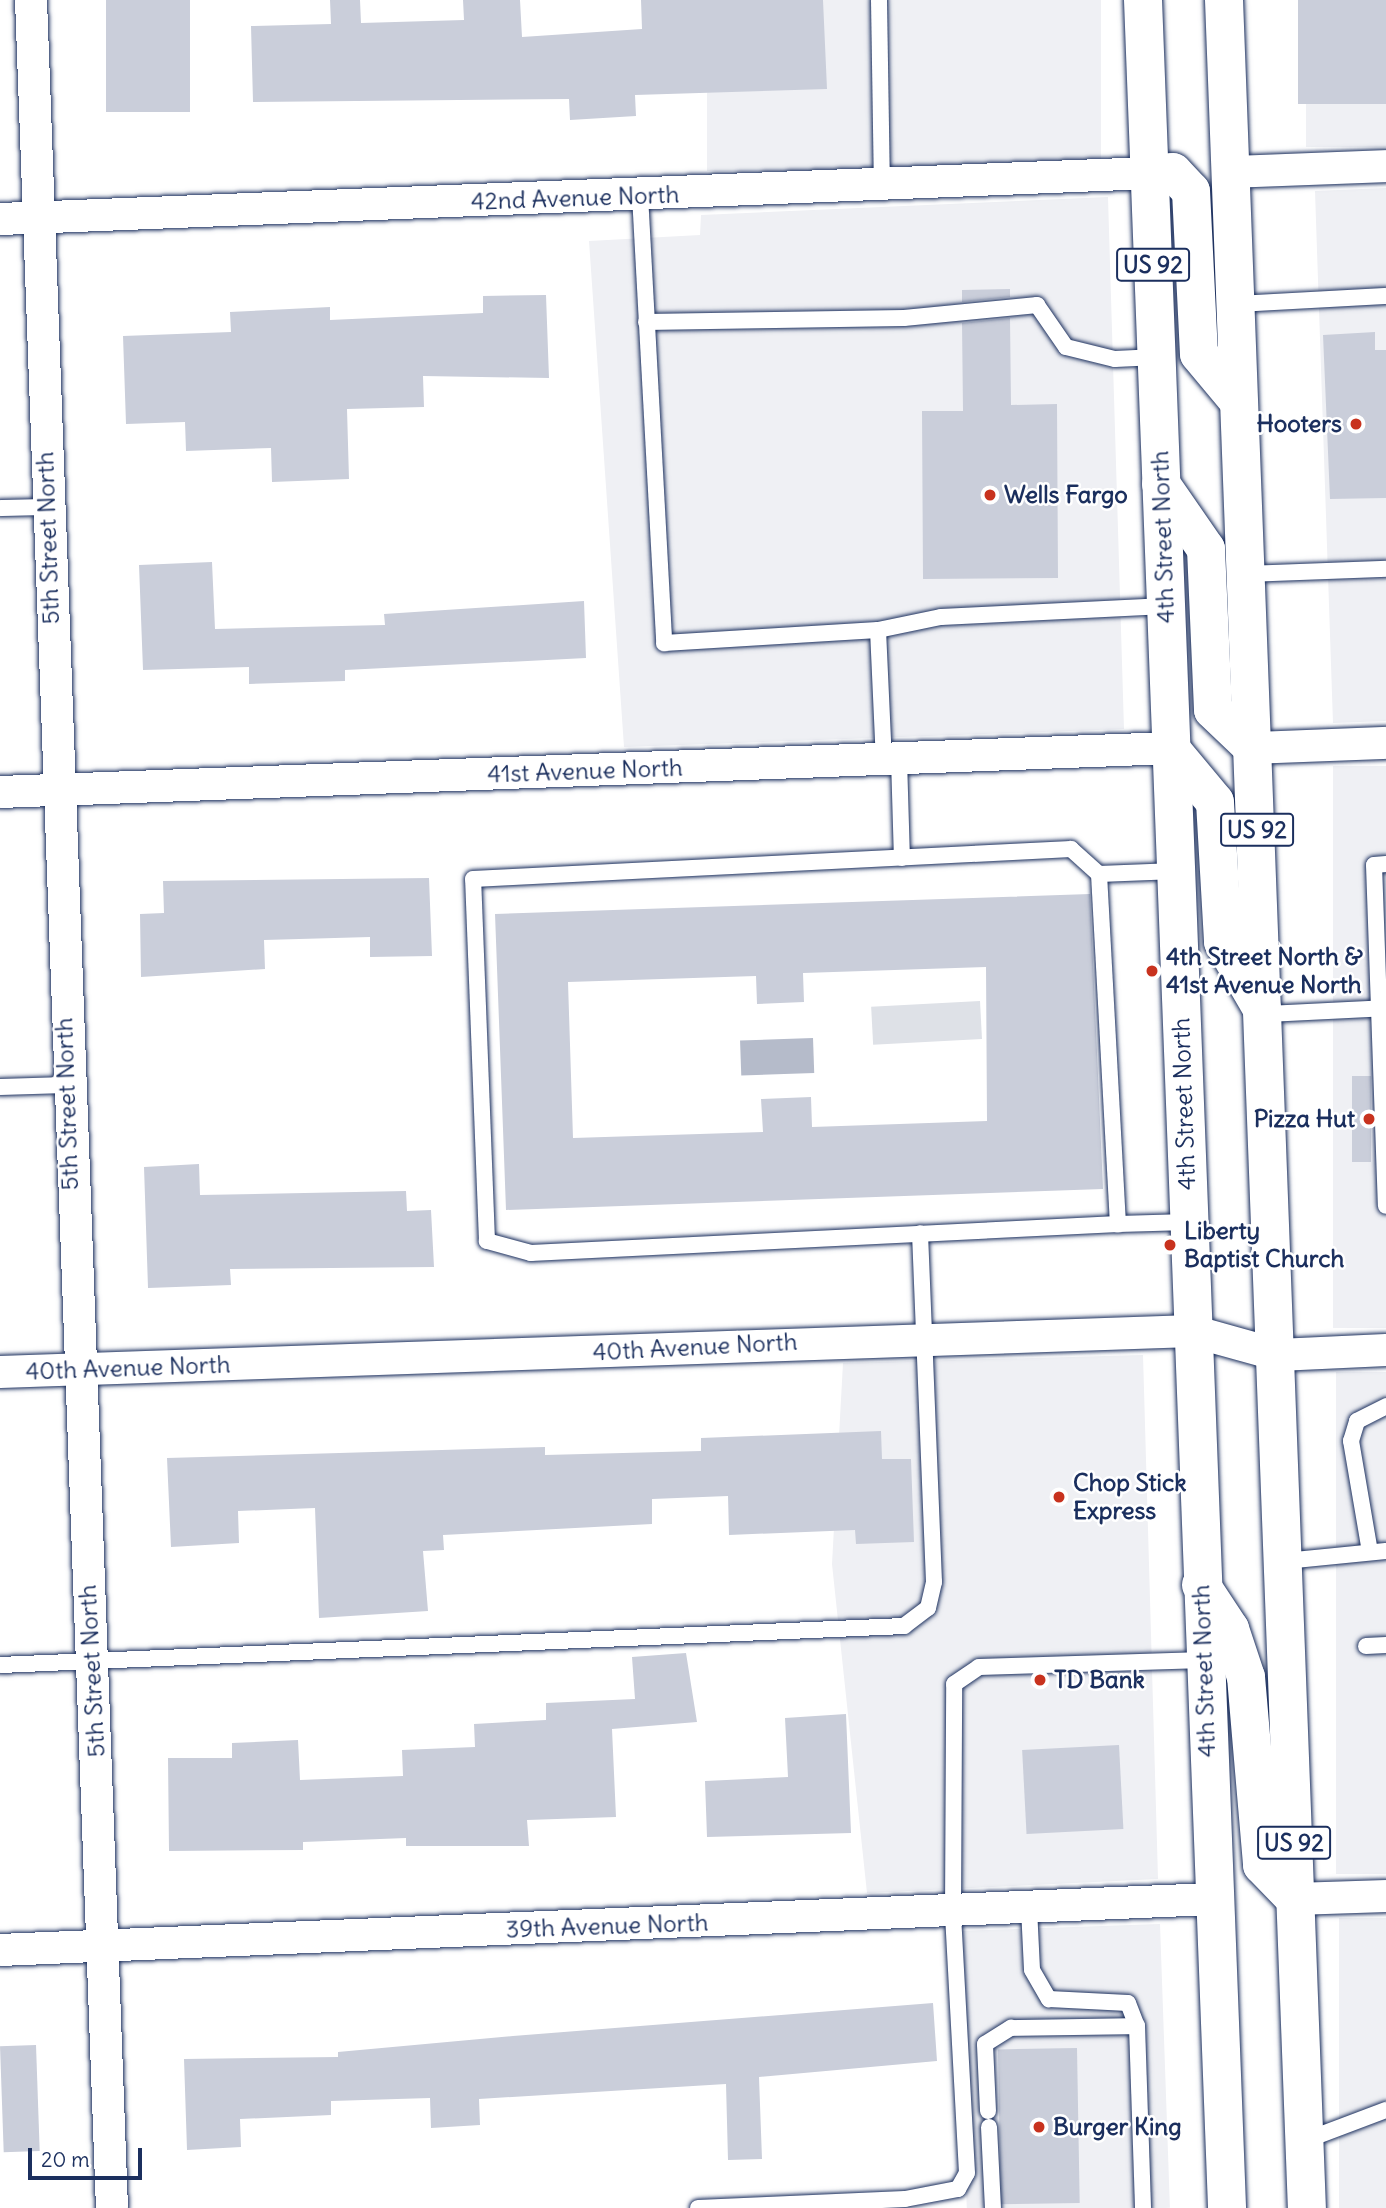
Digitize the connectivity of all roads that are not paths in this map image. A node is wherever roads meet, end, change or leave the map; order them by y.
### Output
1 (31, 0) edge
2 (879, 0) edge
3 (1143, 0) edge
4 (1224, 0) edge
5 (1386, 166) edge
6 (1231, 172) junction
7 (1150, 173) junction
8 (882, 186) junction
9 (640, 195) junction
10 (38, 218) junction
11 (0, 219) edge
12 (1386, 296) edge
13 (1236, 304) junction
14 (646, 322) junction
15 (1157, 357) junction
16 (1239, 402) junction
17 (1161, 484) junction
18 (47, 507) junction
19 (0, 508) edge
20 (1386, 569) edge
21 (1247, 574) junction
22 (1166, 606) junction
23 (878, 630) junction
24 (1386, 743) edge
25 (1170, 748) junction
26 (1254, 748) junction
27 (891, 759) junction
28 (56, 790) junction
29 (0, 792) edge
30 (902, 858) junction
31 (1386, 864) edge
32 (1176, 871) junction
33 (1099, 874) junction
34 (1381, 900) edge
35 (1384, 1007) edge
36 (1265, 1014) junction
37 (66, 1084) junction
38 (0, 1087) edge
39 (1386, 1206) edge
40 (1188, 1222) junction
41 (1118, 1224) junction
42 (920, 1233) junction
43 (1192, 1331) junction
44 (925, 1336) junction
45 (1386, 1350) edge
46 (1278, 1355) junction
47 (77, 1369) junction
48 (0, 1372) edge
49 (1386, 1406) edge
50 (1378, 1552) edge
51 (1285, 1561) junction
52 (1201, 1585) junction
53 (1386, 1645) edge
54 (1366, 1646) dead end
55 (1204, 1660) junction
56 (92, 1662) junction
57 (0, 1665) edge
58 (1386, 1896) edge
59 (1213, 1899) junction
60 (1295, 1899) junction
61 (1030, 1908) junction
62 (953, 1912) junction
63 (107, 1946) junction
64 (0, 1950) edge
65 (1137, 2026) junction
66 (1386, 2110) edge
67 (1304, 2141) junction
68 (112, 2208) edge
69 (698, 2208) edge
70 (993, 2208) edge
71 (1143, 2208) edge
72 (1227, 2208) edge
73 (1307, 2208) edge

1 - 10 street, 5th Street North
2 - 8 lane
3 - 7 main road, 4th Street North / US 92
4 - 6 main road, US 92
5 - 6 street
6 - 13 main road, US 92
7 - 8 street, 42nd Avenue North
7 - 15 main road, 4th Street North / US 92
7 - 16 main road
8 - 9 street, 42nd Avenue North
9 - 10 street, 42nd Avenue North
9 - 14 lane
10 - 11 street, 42nd Avenue North
10 - 18 street, 5th Street North
12 - 13 lane
13 - 16 main road, US 92
14 - 15 lane
14 - 23 lane
15 - 17 main road, 4th Street North / US 92
16 - 21 main road, US 92
17 - 22 main road, 4th Street North / US 92
17 - 26 main road
18 - 19 lane
18 - 28 street, 5th Street North
20 - 21 lane
21 - 26 main road, US 92
22 - 23 lane
22 - 25 main road, 4th Street North / US 92
23 - 27 lane
24 - 26 street
25 - 27 street, 41st Avenue North
25 - 32 main road, 4th Street North / US 92
25 - 36 main road
26 - 36 main road, US 92
27 - 28 street, 41st Avenue North
27 - 30 lane
28 - 29 street, 41st Avenue North
28 - 37 street, 5th Street North
30 - 33 lane
30 - 42 lane
31 - 34 lane
32 - 33 lane
32 - 40 main road, 4th Street North / US 92
33 - 41 lane
34 - 35 lane
35 - 36 lane
35 - 39 lane
36 - 46 main road, US 92
37 - 38 lane
37 - 47 street, 5th Street North
40 - 41 lane
40 - 43 main road, 4th Street North / US 92
41 - 42 lane
42 - 44 lane
43 - 44 street, 40th Avenue North
43 - 46 street, 40th Avenue North
43 - 52 main road, 4th Street North / US 92
44 - 47 street, 40th Avenue North
44 - 56 lane
45 - 46 street, 40th Avenue North
46 - 51 main road, US 92
47 - 48 street, 40th Avenue North
47 - 56 street, 5th Street North
49 - 50 lane
50 - 51 lane
51 - 60 main road, US 92
52 - 55 main road, 4th Street North / US 92
52 - 60 main road
53 - 54 lane
55 - 59 main road, 4th Street North / US 92
55 - 62 lane
56 - 57 lane
56 - 63 street, 5th Street North
58 - 60 street
59 - 61 street, 39th Avenue North
59 - 72 main road, 4th Street North / US 92
60 - 67 main road, US 92
61 - 62 street, 39th Avenue North
61 - 65 lane
62 - 63 street, 39th Avenue North
62 - 69 lane
63 - 64 street, 39th Avenue North
63 - 68 street, 5th Street North
65 - 70 lane
65 - 71 lane
66 - 67 lane
67 - 73 main road, US 92

